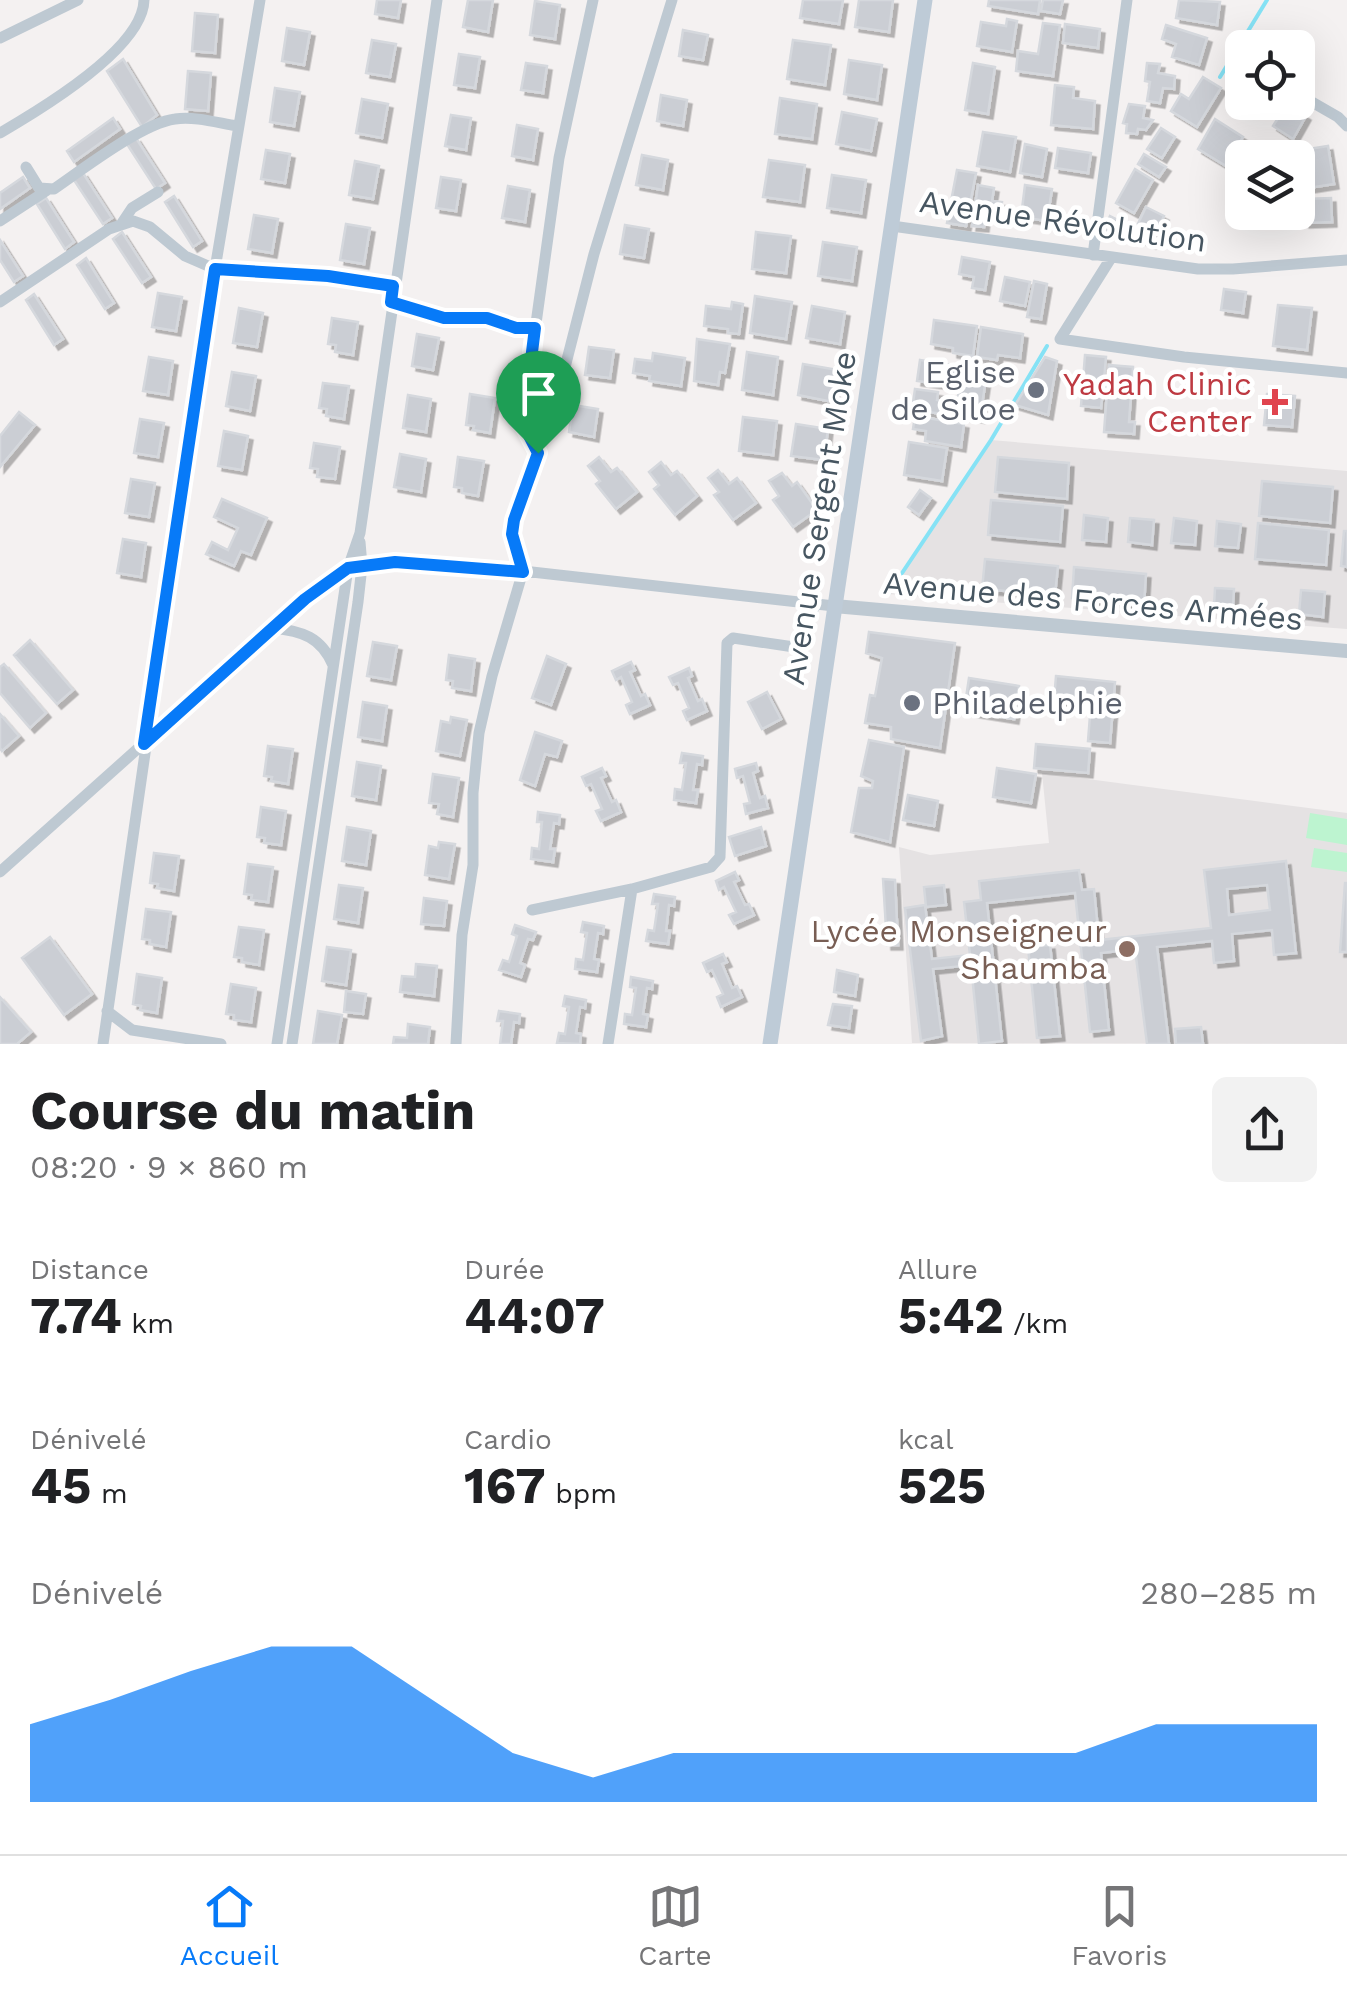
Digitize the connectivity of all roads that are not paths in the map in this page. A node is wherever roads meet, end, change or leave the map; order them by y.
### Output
1 (78, 0) edge
2 (144, 0) edge
3 (260, 0) edge
4 (437, 0) edge
5 (593, 0) edge
6 (672, 0) edge
7 (925, 0) edge
8 (1127, 0) edge
9 (0, 38) edge
10 (1315, 104) edge
11 (237, 126) junction
12 (1347, 126) edge
13 (0, 134) edge
14 (26, 167) dead end
15 (46, 190) junction
16 (158, 192) dead end
17 (0, 221) edge
18 (122, 223) junction
19 (892, 226) junction
20 (1093, 256) junction
21 (1110, 258) junction
22 (1347, 260) edge
23 (215, 269) junction
24 (0, 285) edge
25 (393, 286) junction
26 (5, 298) edge
27 (391, 302) junction
28 (535, 328) junction
29 (1347, 373) edge
30 (538, 453) junction
31 (360, 533) junction
32 (362, 566) junction
33 (348, 568) junction
34 (523, 572) junction
35 (815, 604) junction
36 (834, 606) junction
37 (274, 628) junction
38 (1347, 651) edge
39 (333, 666) junction
40 (144, 744) junction
41 (0, 872) edge
42 (632, 889) junction
43 (532, 910) dead end
44 (108, 1011) junction
45 (103, 1044) edge
46 (221, 1044) edge
47 (277, 1044) edge
48 (292, 1044) edge
49 (456, 1044) edge
50 (608, 1044) edge
51 (770, 1044) edge

1 - 9 street
2 - 13 street
3 - 11 street
4 - 25 street
5 - 28 street
6 - 30 street
7 - 19 main road, Avenue Sergent Moke
8 - 20 street
10 - 12 street
11 - 15 street
11 - 23 street
14 - 15 street
15 - 17 street
16 - 18 street
18 - 23 street
18 - 26 street
19 - 20 street, Avenue Révolution
19 - 36 main road, Avenue Sergent Moke
20 - 21 street, Avenue Révolution
21 - 22 street, Avenue Révolution
21 - 29 street
23 - 25 street
23 - 40 street
24 - 26 street
25 - 27 street
27 - 28 street
27 - 31 street
28 - 30 street
30 - 34 street
31 - 32 street
31 - 33 street
32 - 33 street
32 - 34 street
32 - 48 street
33 - 37 street
33 - 39 street
34 - 35 street
34 - 49 street
35 - 36 street
35 - 42 street
36 - 38 street, Avenue des Forces Armées
36 - 51 main road, Avenue Sergent Moke
37 - 39 street
37 - 40 street
39 - 47 street
40 - 41 street
40 - 44 street
42 - 43 street
42 - 50 street
44 - 45 street
44 - 46 street

